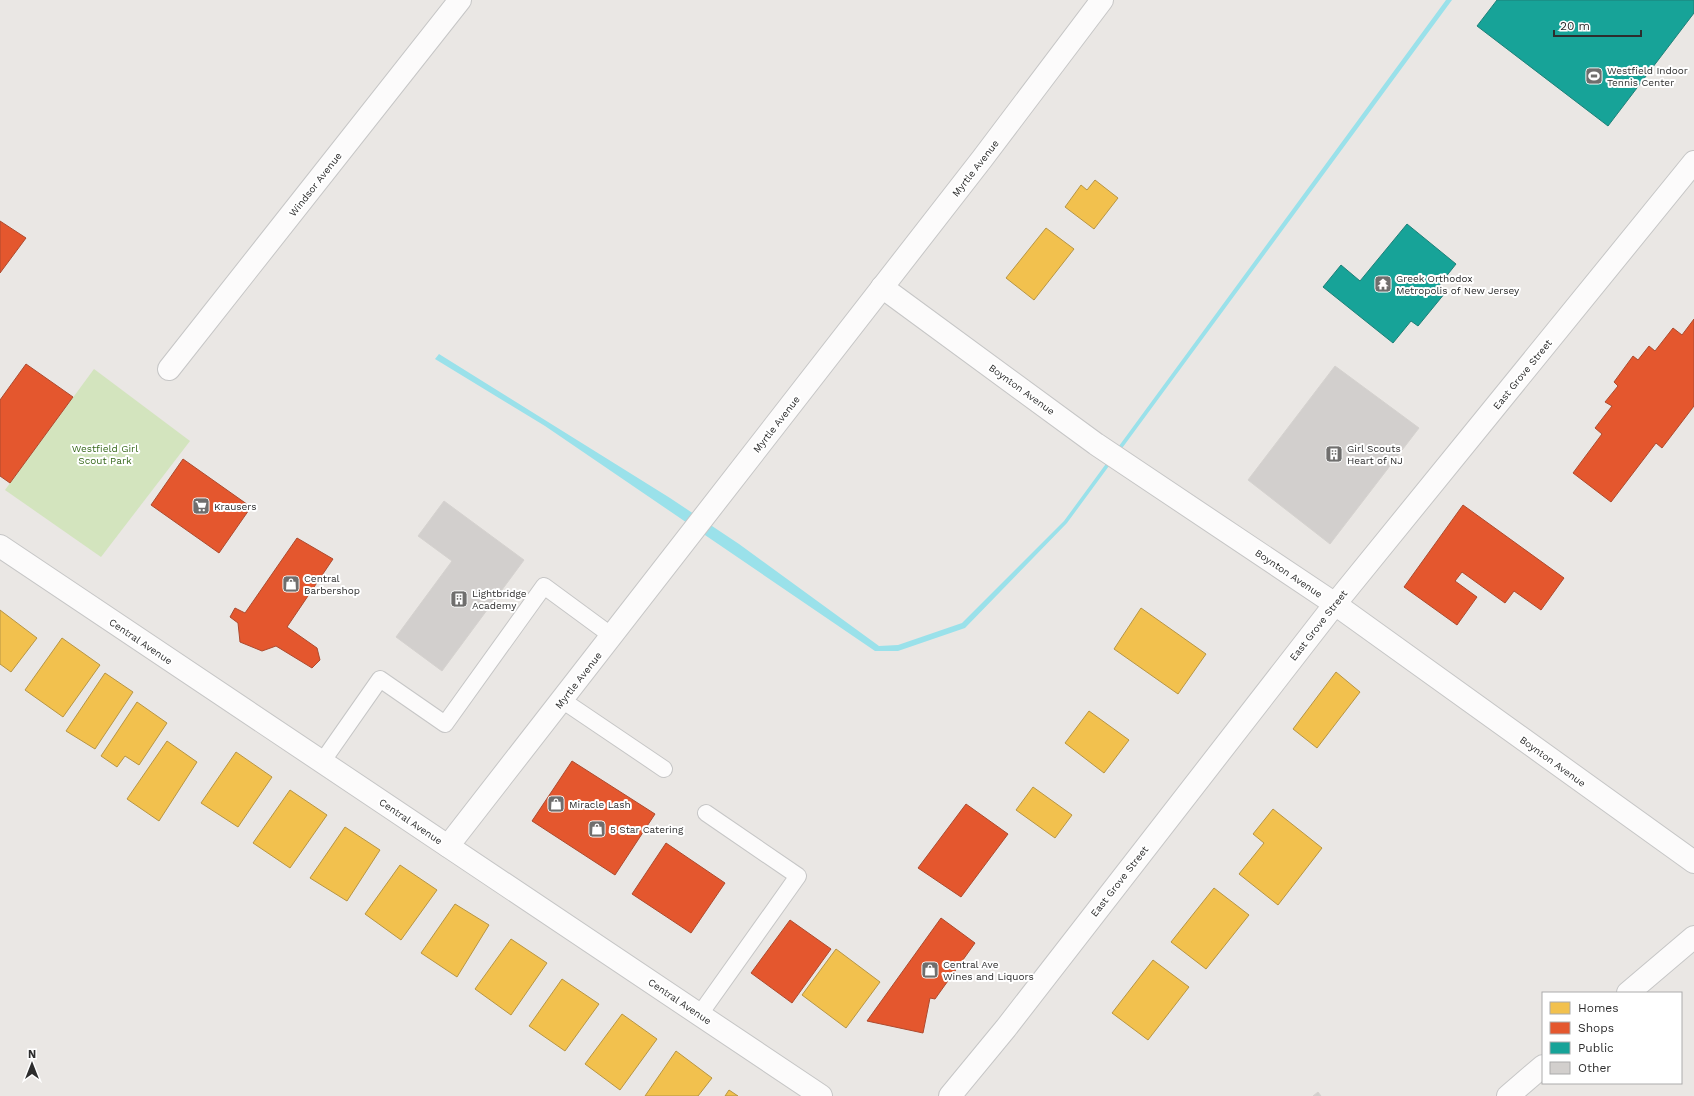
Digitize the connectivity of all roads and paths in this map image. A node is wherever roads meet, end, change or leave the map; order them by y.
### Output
1 (460, 0) edge
2 (1102, 0) edge
3 (1694, 162) edge
4 (882, 287) junction
5 (169, 369) dead end
6 (0, 546) edge
7 (1334, 604) junction
8 (612, 636) junction
9 (562, 700) junction
10 (322, 762) junction
11 (664, 769) dead end
12 (706, 813) dead end
13 (448, 846) junction
14 (1694, 862) edge
15 (1694, 937) edge
16 (1629, 992) edge
17 (700, 1014) junction
18 (1542, 1067) edge
19 (821, 1096) edge
20 (950, 1096) edge
21 (1508, 1096) edge

1 - 5 street, Windsor Avenue
2 - 4 street, Myrtle Avenue
3 - 7 street, East Grove Street
4 - 7 street, Boynton Avenue
4 - 8 street, Myrtle Avenue
6 - 10 street, Central Avenue
7 - 14 street, Boynton Avenue
7 - 20 street, East Grove Street
8 - 9 street, Myrtle Avenue
8 - 10 lane
9 - 11 lane
9 - 13 street, Myrtle Avenue
10 - 13 street, Central Avenue
12 - 17 lane
13 - 17 street, Central Avenue
15 - 16 street
17 - 19 street, Central Avenue
18 - 21 street

